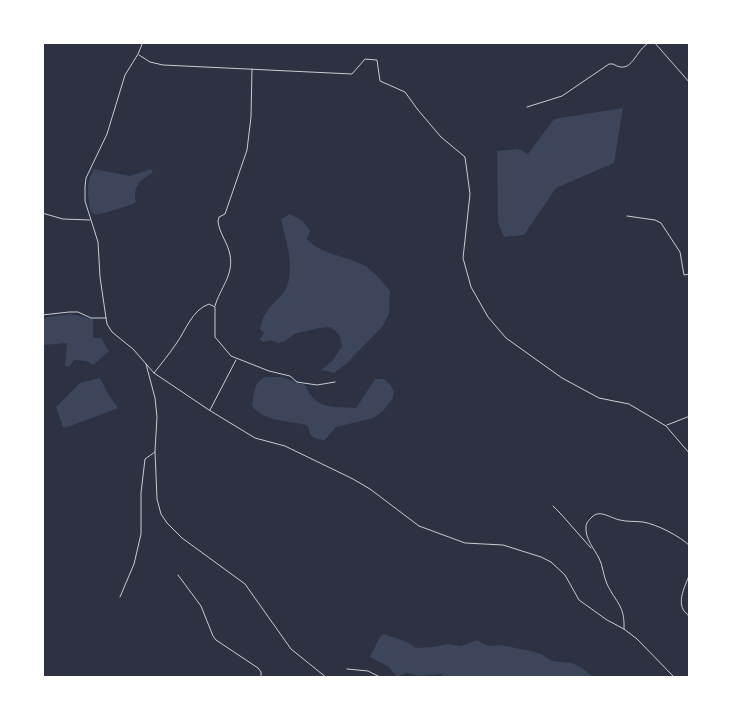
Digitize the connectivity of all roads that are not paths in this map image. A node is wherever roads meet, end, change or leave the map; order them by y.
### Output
1 (143, 42) edge
2 (650, 42) edge
3 (654, 42) edge
4 (138, 54) junction
5 (252, 69) junction
6 (690, 83) edge
7 (527, 107) dead end
8 (42, 213) edge
9 (627, 216) dead end
10 (91, 220) junction
11 (690, 274) edge
12 (215, 307) junction
13 (42, 315) edge
14 (106, 318) junction
15 (236, 359) junction
16 (146, 364) junction
17 (154, 373) junction
18 (335, 382) dead end
19 (209, 410) junction
20 (690, 416) edge
21 (666, 426) junction
22 (155, 451) junction
23 (690, 454) edge
24 (553, 506) dead end
25 (690, 546) edge
26 (593, 550) junction
27 (690, 573) edge
28 (178, 575) dead end
29 (120, 597) dead end
30 (689, 615) edge
31 (690, 621) edge
32 (624, 629) junction
33 (347, 669) dead end
34 (261, 678) edge
35 (327, 678) edge
36 (382, 678) edge
37 (674, 678) edge

1 - 4 street
2 - 7 street
3 - 6 street
4 - 5 street
4 - 10 street
5 - 12 street
5 - 21 street
8 - 10 street
9 - 11 street
10 - 14 street
12 - 15 street
12 - 17 street
13 - 14 street
14 - 16 street
15 - 18 street
15 - 19 street
16 - 17 street
16 - 22 street
17 - 19 street
19 - 32 street
20 - 21 street
21 - 23 street
22 - 29 street
22 - 35 street
24 - 26 street
25 - 26 street
26 - 32 street
27 - 30 street
28 - 34 street
30 - 31 street
32 - 37 street
33 - 36 street

